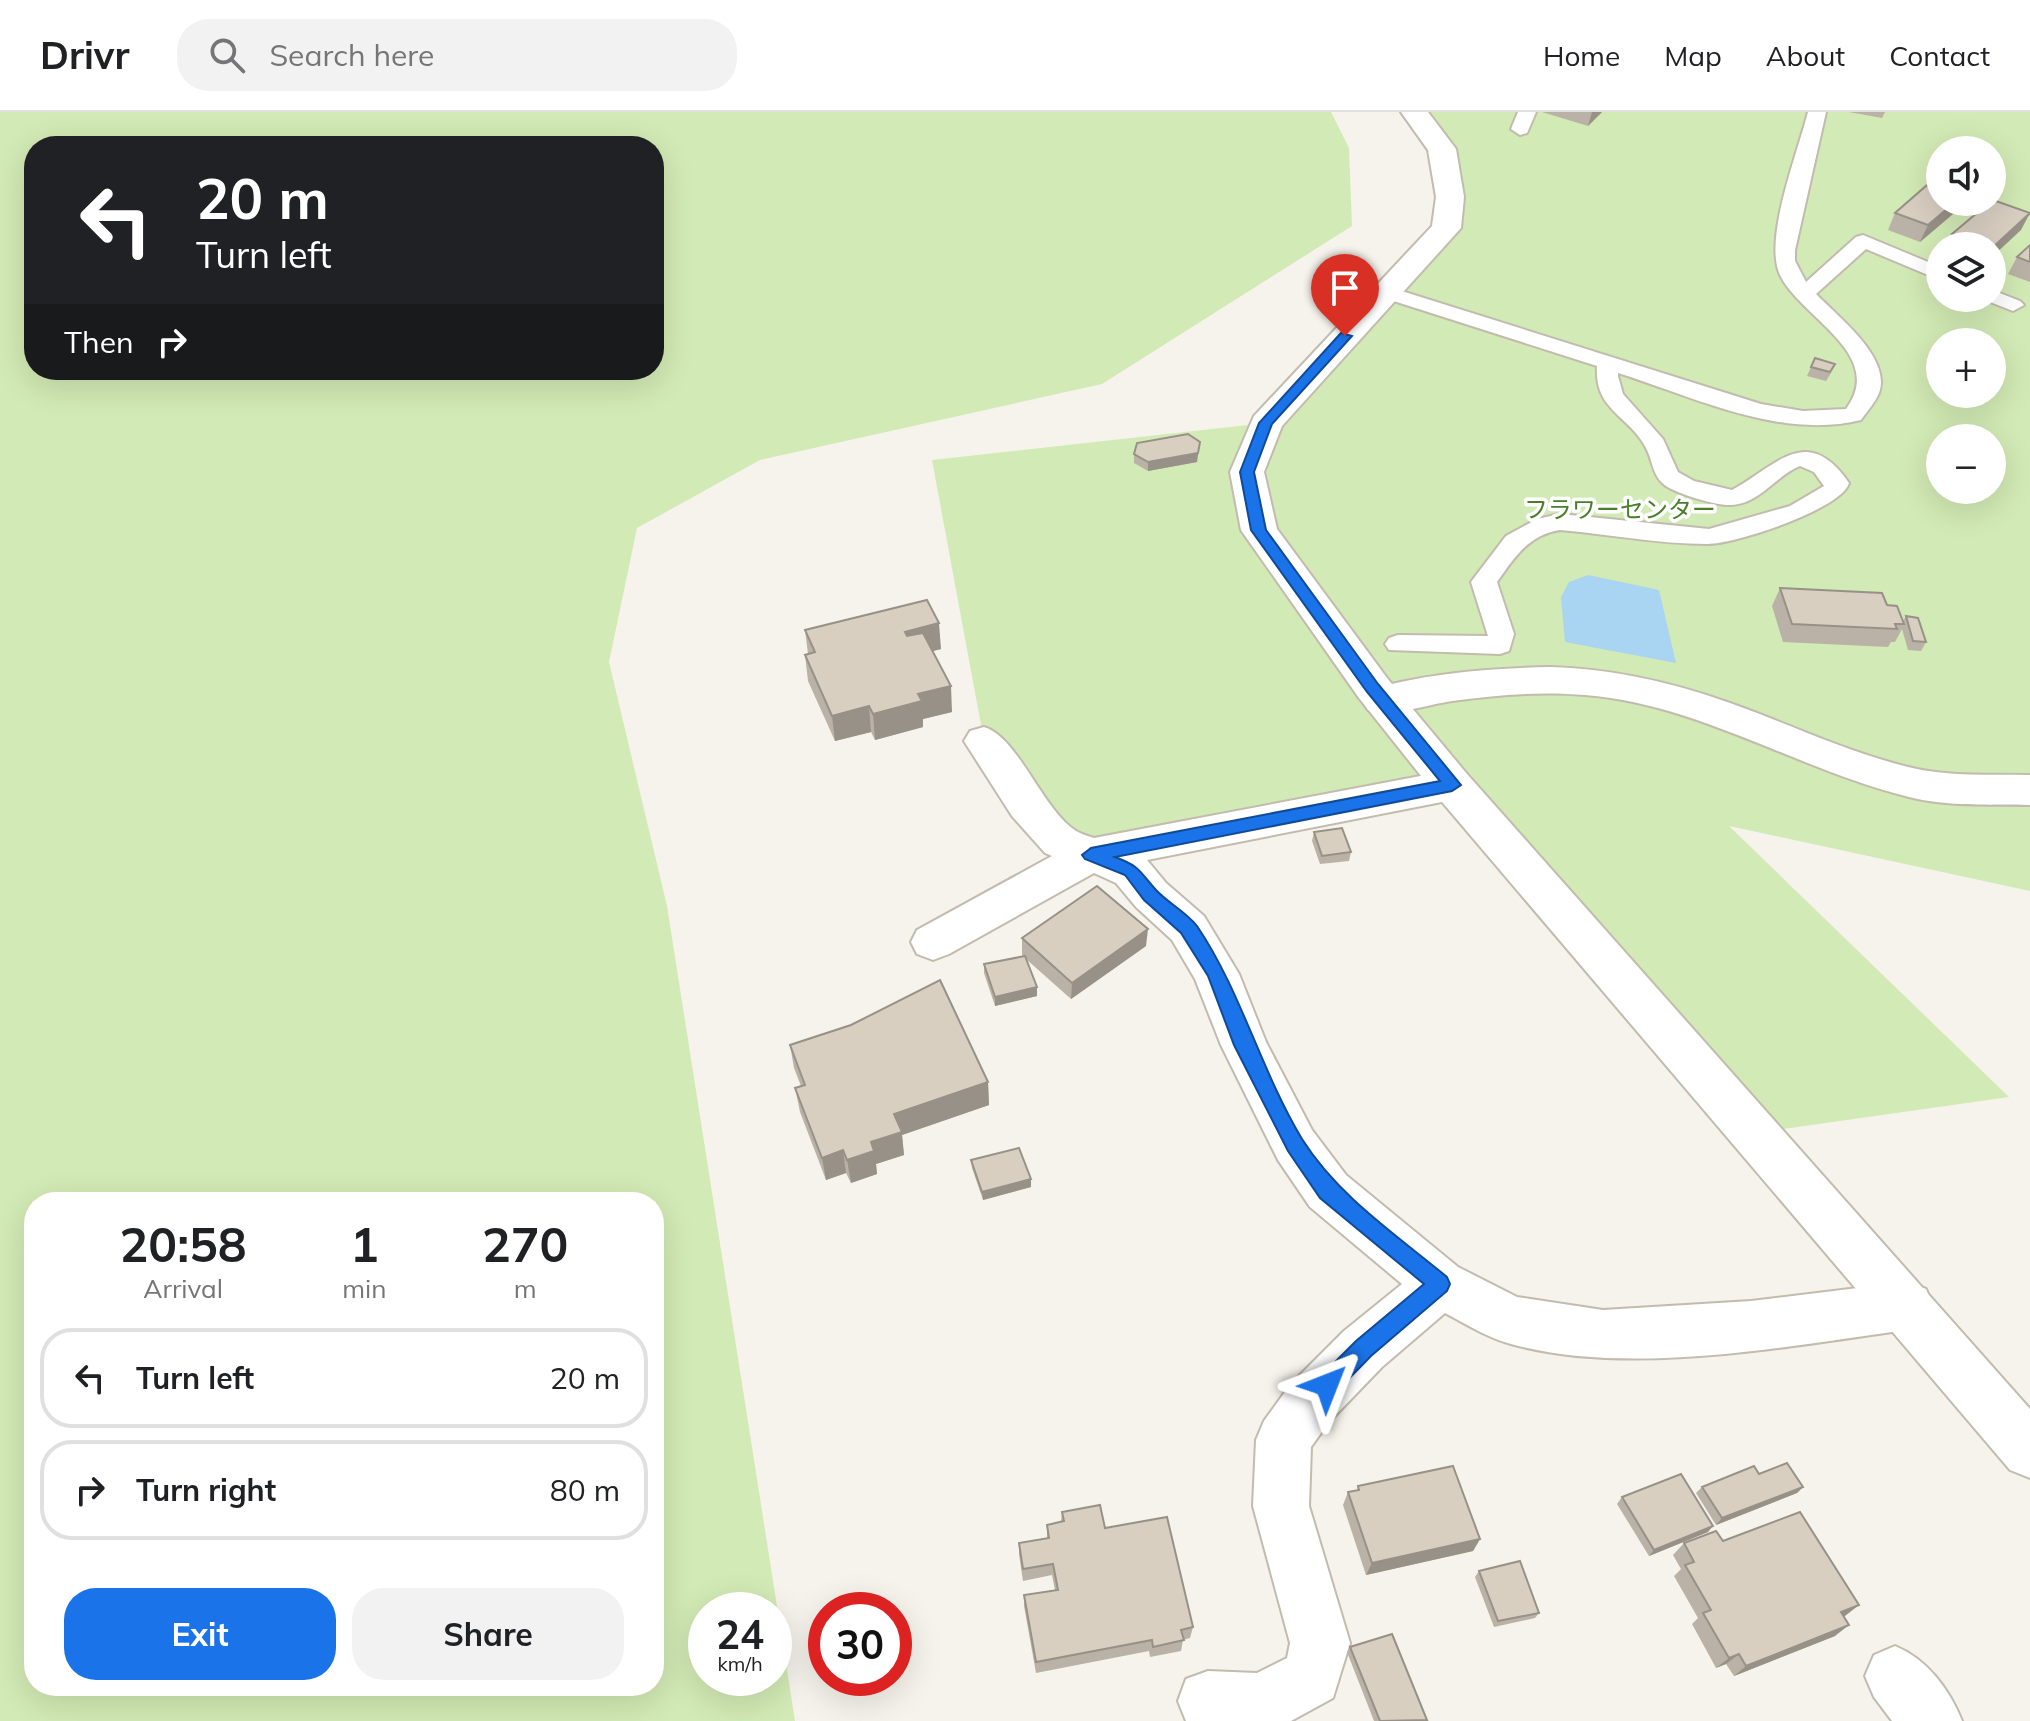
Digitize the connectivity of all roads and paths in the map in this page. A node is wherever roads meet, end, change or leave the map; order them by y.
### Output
1 (1414, 112) edge
2 (1817, 112) edge
3 (1926, 268) edge
4 (1385, 292) junction
5 (1803, 295) junction
6 (2006, 302) edge
7 (2013, 305) dead end
8 (1608, 363) junction
9 (1398, 644) dead end
10 (1382, 700) junction
11 (984, 741) dead end
12 (1452, 785) junction
13 (2030, 790) edge
14 (1091, 855) junction
15 (933, 942) dead end
16 (1440, 1284) junction
17 (1907, 1306) junction
18 (2030, 1451) edge
19 (1895, 1676) dead end
20 (1208, 1701) dead end
21 (1931, 1721) edge

1 - 4 street
2 - 5 lane
3 - 5 lane
4 - 8 lane
4 - 10 street
5 - 8 lane
6 - 7 lane
8 - 9 lane
10 - 12 street
10 - 13 street
11 - 14 street
12 - 14 street
12 - 17 street
14 - 15 street
14 - 16 street
16 - 17 street
16 - 20 street
17 - 18 street
19 - 21 street

